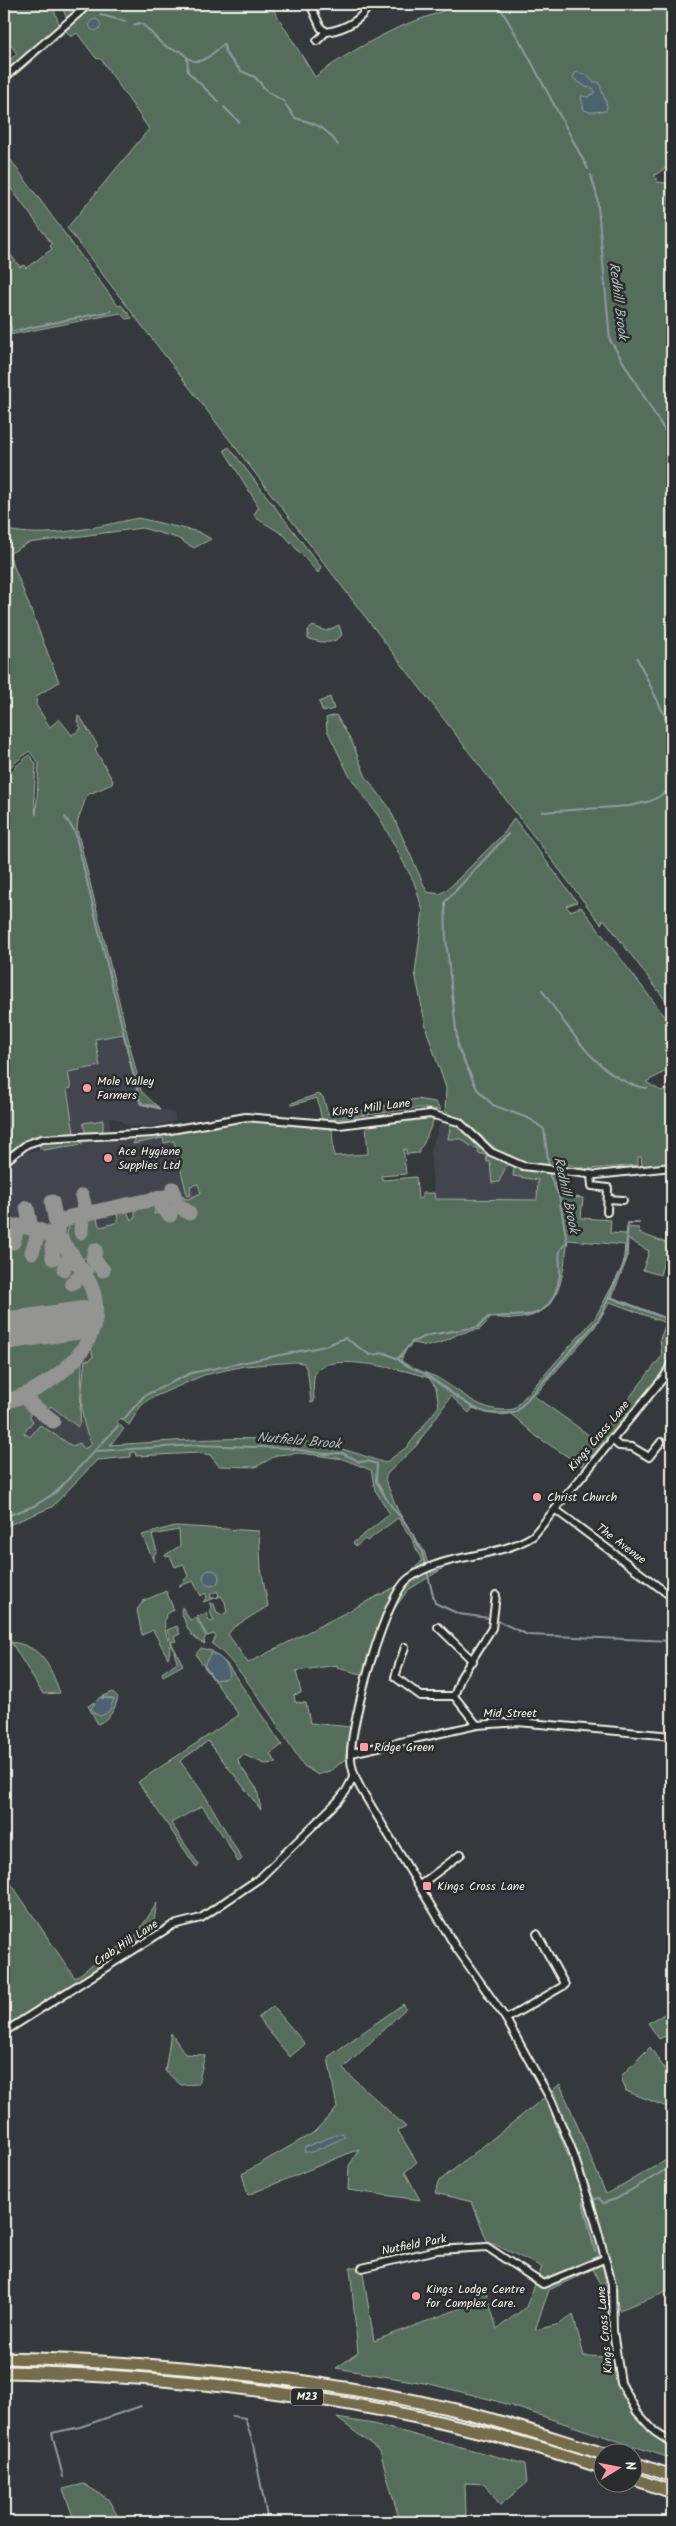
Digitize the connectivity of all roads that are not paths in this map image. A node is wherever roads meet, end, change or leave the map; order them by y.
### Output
1 (89, 4) edge
2 (310, 4) edge
3 (370, 4) edge
4 (324, 31) junction
5 (317, 40) dead end
6 (4, 78) edge
7 (4, 1162) edge
8 (672, 1167) edge
9 (592, 1175) junction
10 (608, 1199) junction
11 (623, 1200) dead end
12 (608, 1212) dead end
13 (672, 1362) edge
14 (665, 1376) junction
15 (672, 1383) edge
16 (611, 1439) junction
17 (661, 1442) dead end
18 (556, 1510) junction
19 (496, 1595) dead end
20 (672, 1597) edge
21 (438, 1627) dead end
22 (405, 1647) dead end
23 (473, 1661) junction
24 (454, 1696) junction
25 (477, 1725) junction
26 (672, 1736) edge
27 (351, 1753) junction
28 (354, 1776) junction
29 (361, 1789) junction
30 (346, 1791) junction
31 (461, 1854) dead end
32 (420, 1885) junction
33 (537, 1934) dead end
34 (506, 2019) junction
35 (4, 2032) edge
36 (604, 2259) junction
37 (362, 2268) dead end
38 (4, 2358) edge
39 (4, 2372) edge
40 (672, 2443) edge
41 (594, 2451) edge
42 (594, 2465) edge
43 (644, 2466) edge
44 (672, 2476) edge
45 (644, 2482) edge
46 (672, 2492) edge

1 - 6 street
2 - 4 street
3 - 4 street
4 - 5 street
7 - 9 street, Kings Mill Lane
8 - 9 street, Kings Mill Lane
9 - 10 street
10 - 11 street
10 - 12 street
13 - 14 street, Kings Cross Lane
14 - 15 street
14 - 16 street, Kings Cross Lane
16 - 17 street
16 - 18 street, Kings Cross Lane
18 - 20 street, The Avenue
18 - 27 street, Kings Cross Lane
19 - 23 street
21 - 23 street
22 - 24 street
23 - 24 street
24 - 25 street
25 - 26 street, Mid Street
25 - 27 street, Mid Street
27 - 28 street, Kings Cross Lane
28 - 29 street, Kings Cross Lane
28 - 30 street, Crab Hill Lane
29 - 30 street
29 - 32 street, Kings Cross Lane
30 - 35 street, Crab Hill Lane
31 - 32 street
32 - 34 street, Kings Cross Lane
33 - 34 street
34 - 36 street, Kings Cross Lane
36 - 37 street, Nutfield Park
36 - 40 street, Kings Cross Lane
38 - 41 highway, M23
39 - 42 highway, M23
43 - 44 highway
45 - 46 highway

